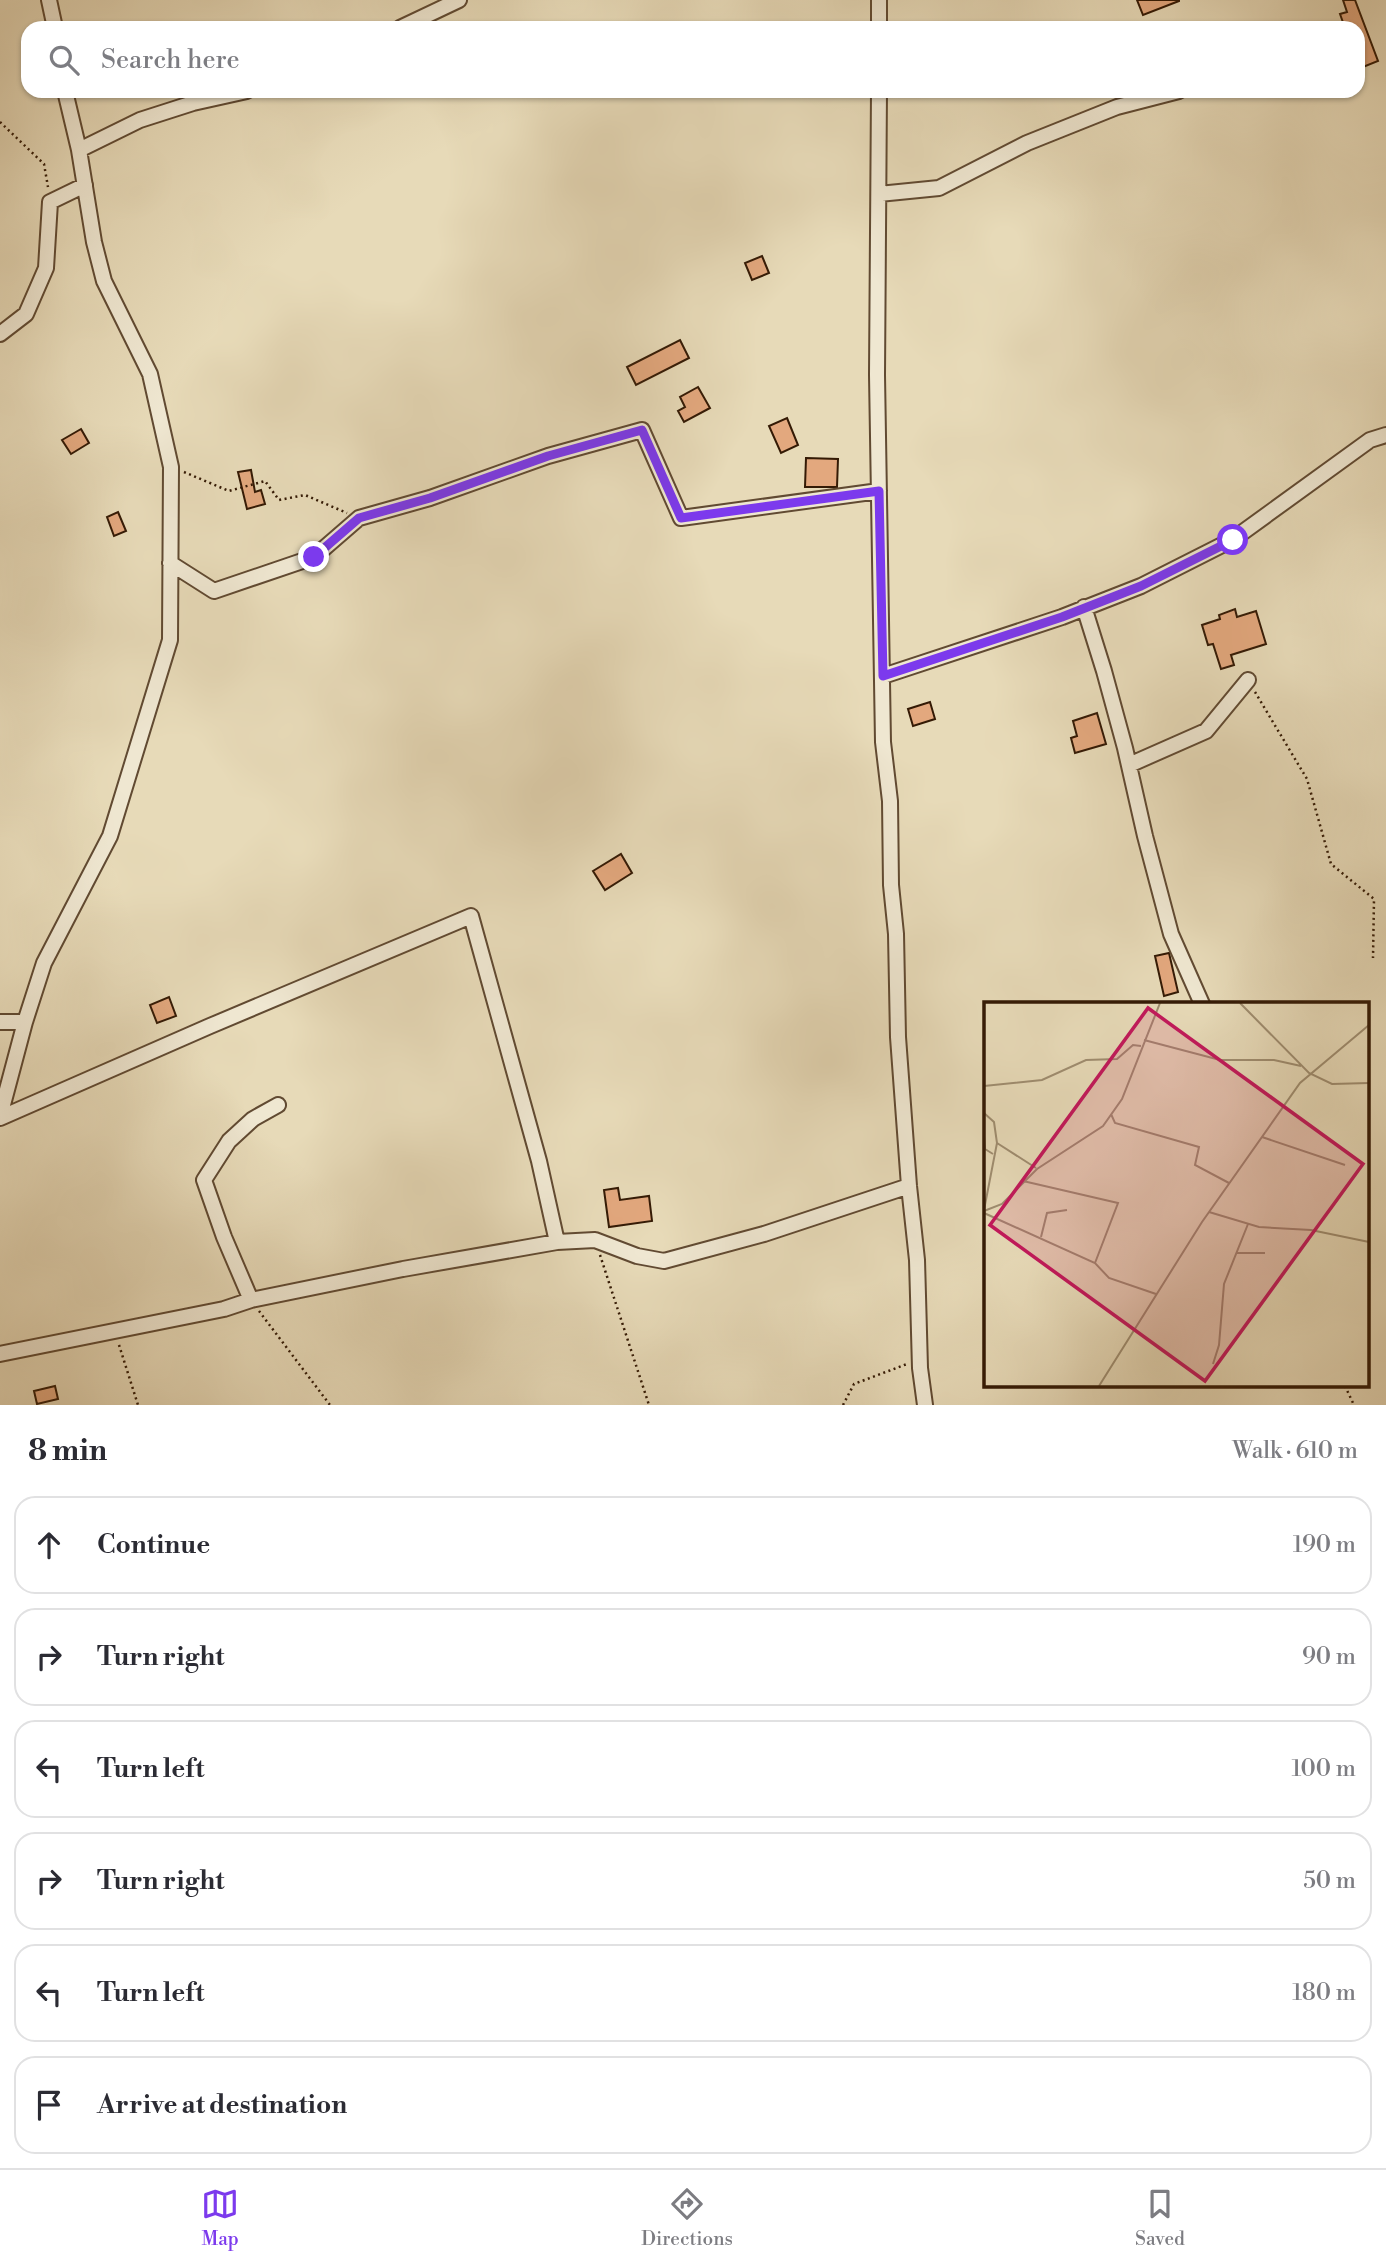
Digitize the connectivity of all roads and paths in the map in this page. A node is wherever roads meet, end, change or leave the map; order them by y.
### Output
1 (49, 0) edge
2 (459, 0) edge
3 (879, 0) edge
4 (54, 21) edge
5 (415, 21) edge
6 (879, 21) edge
7 (67, 98) edge
8 (216, 98) edge
9 (879, 98) edge
10 (1152, 98) edge
11 (0, 122) edge
12 (79, 150) junction
13 (85, 185) junction
14 (879, 194) junction
15 (50, 202) junction
16 (0, 334) edge
17 (1386, 435) edge
18 (172, 467) junction
19 (879, 491) junction
20 (359, 518) junction
21 (170, 563) junction
22 (1084, 607) junction
23 (883, 676) junction
24 (1248, 680) joint
25 (1129, 765) junction
26 (1373, 958) dead end
27 (1201, 1002) edge
28 (0, 1022) edge
29 (25, 1022) junction
30 (278, 1105) dead end
31 (0, 1117) edge
32 (909, 1186) junction
33 (594, 1240) junction
34 (557, 1242) junction
35 (251, 1300) junction
36 (115, 1330) junction
37 (0, 1354) edge
38 (920, 1359) junction
39 (1346, 1388) edge
40 (138, 1405) edge
41 (330, 1405) edge
42 (649, 1405) edge
43 (843, 1405) edge
44 (925, 1405) edge
45 (1354, 1405) edge

1 - 4 street
2 - 5 street
3 - 6 street
7 - 12 street
8 - 12 street
9 - 14 street
10 - 14 street
11 - 15 path
12 - 13 street
13 - 15 street
13 - 18 street
14 - 19 street
15 - 16 street
17 - 22 street
18 - 20 path
18 - 21 street
19 - 20 street
19 - 23 street
20 - 21 street
21 - 29 street
22 - 23 street
22 - 25 street
23 - 32 street
24 - 25 street
24 - 26 path
25 - 27 street
28 - 29 street
29 - 31 street
30 - 35 street
31 - 34 street
32 - 33 street
32 - 38 street
33 - 34 street
33 - 42 path
34 - 35 street
35 - 36 street
35 - 41 path
36 - 37 street
36 - 40 path
38 - 43 path
38 - 44 street
39 - 45 path

